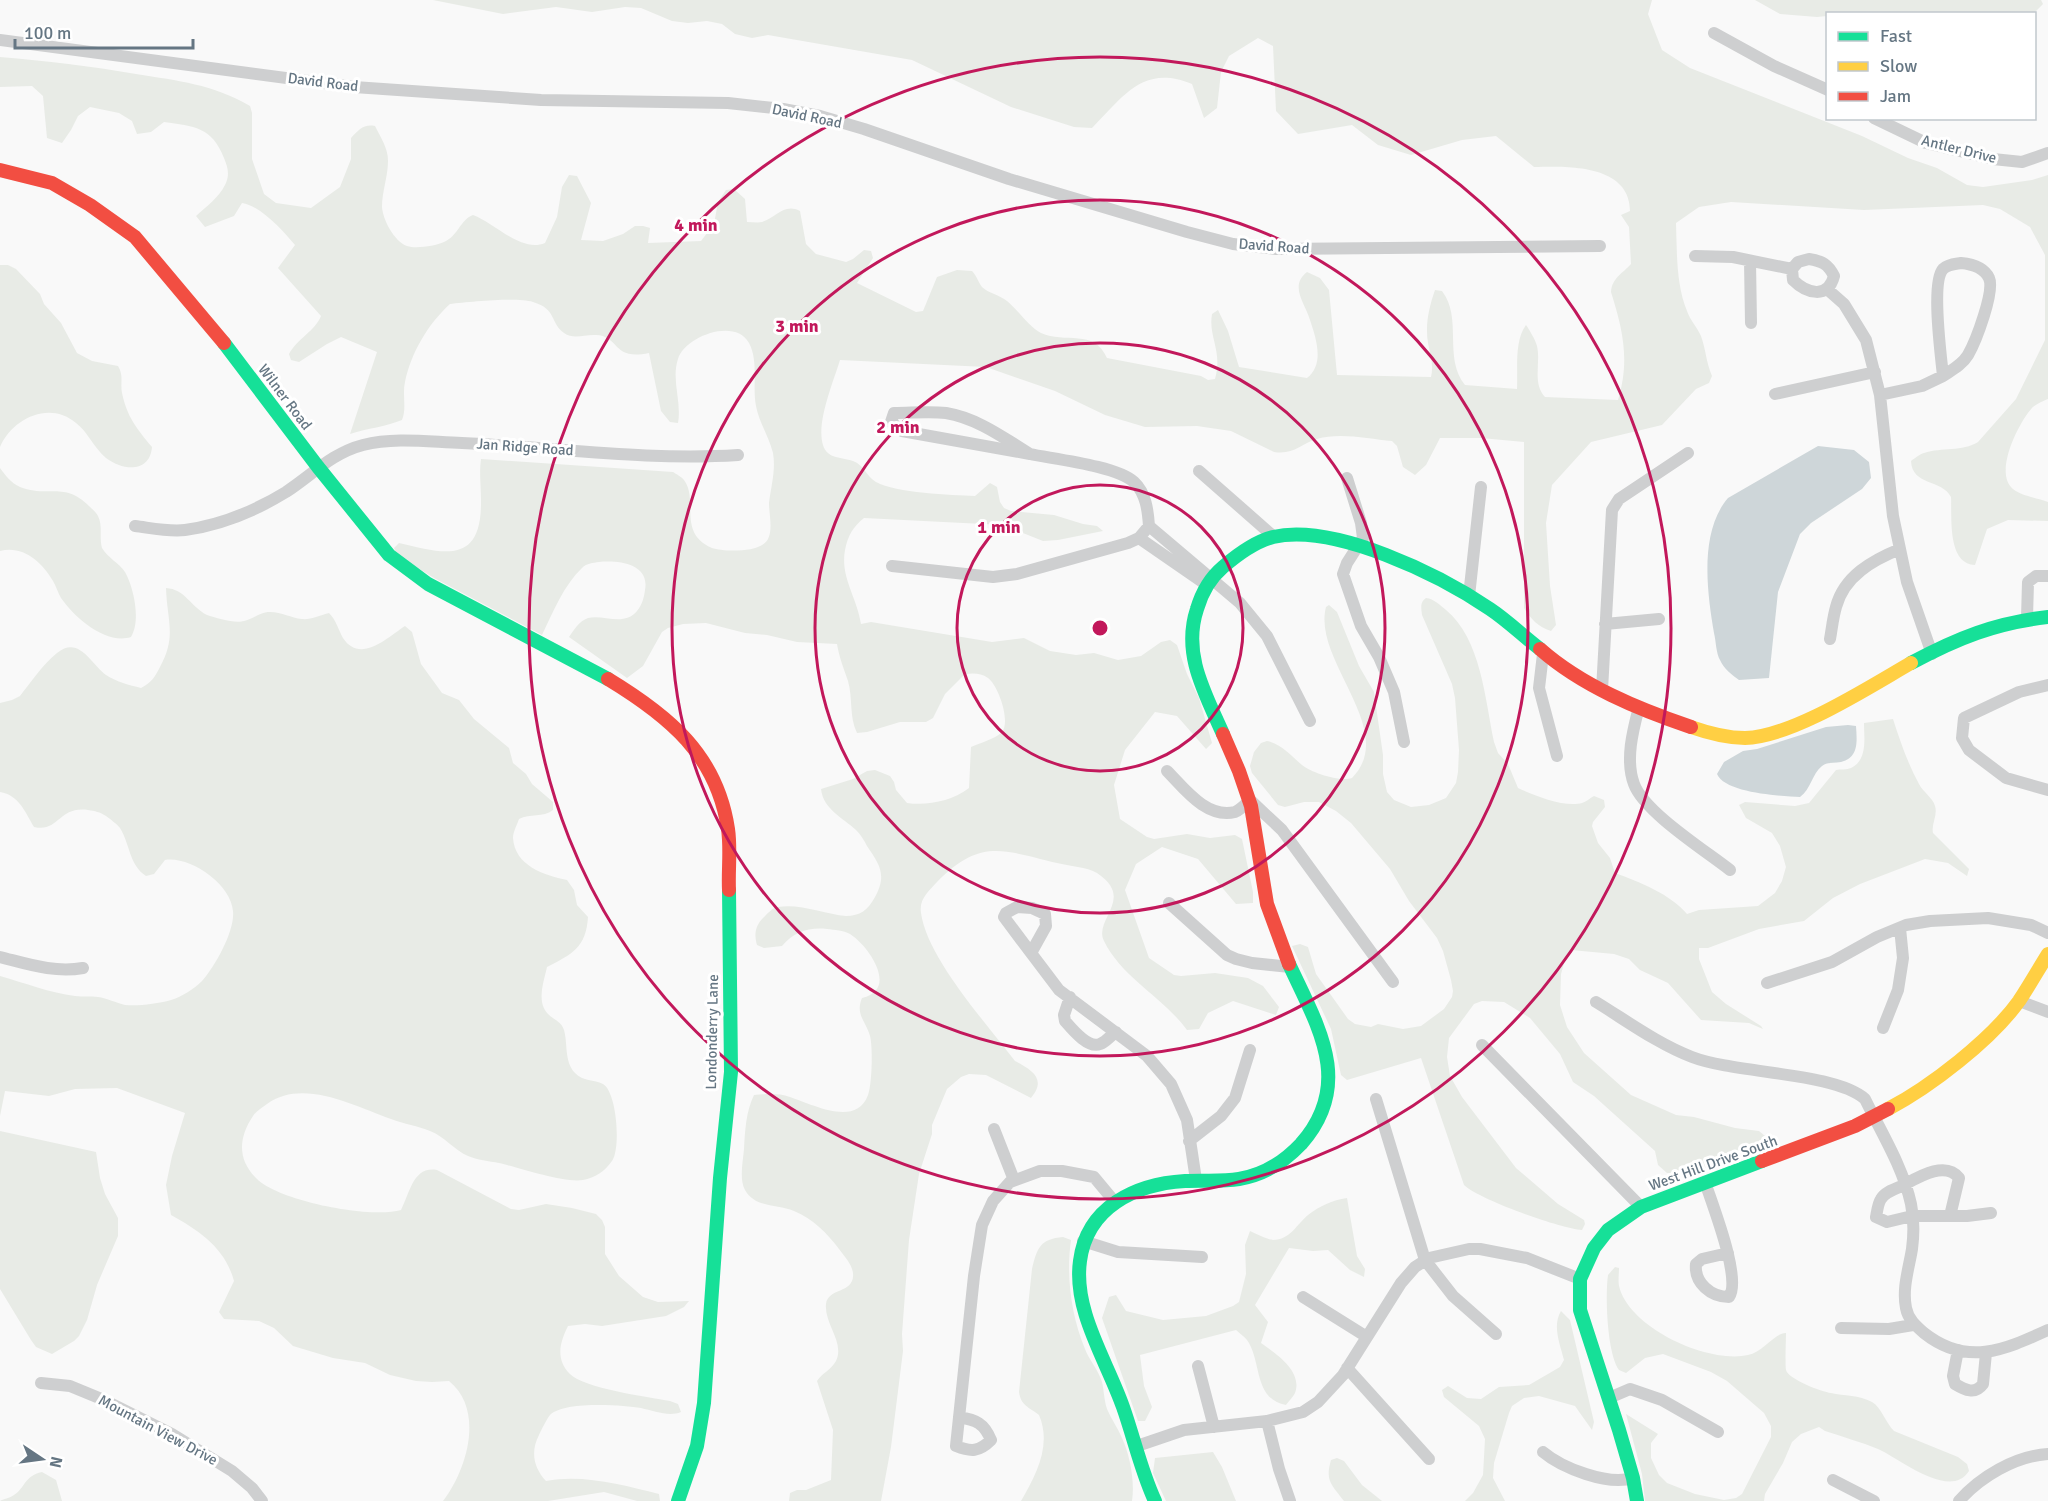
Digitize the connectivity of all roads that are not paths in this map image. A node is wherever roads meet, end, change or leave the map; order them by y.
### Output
1 (1714, 33) dead end
2 (0, 40) edge
3 (1826, 90) edge
4 (1878, 120) edge
5 (2048, 153) edge
6 (0, 170) edge
7 (1600, 246) dead end
8 (1695, 256) dead end
9 (1750, 261) junction
10 (1792, 269) junction
11 (1827, 289) junction
12 (1751, 323) dead end
13 (1875, 372) junction
14 (1943, 376) junction
15 (1774, 394) dead end
16 (1880, 395) junction
17 (1688, 453) dead end
18 (738, 454) dead end
19 (1030, 454) junction
20 (318, 467) junction
21 (1200, 471) dead end
22 (1347, 478) dead end
23 (1481, 487) dead end
24 (135, 526) dead end
25 (1149, 526) junction
26 (1273, 536) junction
27 (1140, 538) junction
28 (1359, 547) junction
29 (1900, 549) junction
30 (892, 566) dead end
31 (2048, 576) edge
32 (1209, 581) junction
33 (1469, 596) junction
34 (2048, 617) edge
35 (1659, 618) dead end
36 (2027, 618) junction
37 (1605, 624) junction
38 (1830, 639) dead end
39 (545, 647) joint
40 (1543, 654) junction
41 (1932, 654) junction
42 (2048, 685) edge
43 (1602, 690) junction
44 (1639, 707) junction
45 (1310, 721) dead end
46 (1404, 742) dead end
47 (1557, 756) dead end
48 (1167, 771) dead end
49 (2048, 790) edge
50 (1250, 800) junction
51 (1730, 870) dead end
52 (1169, 903) dead end
53 (1899, 928) junction
54 (2048, 933) edge
55 (1031, 953) dead end
56 (2048, 954) edge
57 (0, 957) edge
58 (1290, 967) junction
59 (83, 968) dead end
60 (1393, 982) dead end
61 (1767, 982) dead end
62 (1070, 997) junction
63 (2019, 1001) junction
64 (1596, 1002) dead end
65 (2048, 1012) edge
66 (1883, 1028) dead end
67 (1116, 1032) junction
68 (1482, 1045) dead end
69 (1250, 1050) dead end
70 (1376, 1099) dead end
71 (1874, 1117) junction
72 (994, 1129) dead end
73 (1189, 1141) junction
74 (1014, 1180) junction
75 (1196, 1180) junction
76 (1705, 1182) junction
77 (1905, 1184) junction
78 (1114, 1201) junction
79 (1641, 1207) junction
80 (1991, 1213) dead end
81 (1912, 1216) junction
82 (1950, 1216) junction
83 (1083, 1241) junction
84 (1728, 1253) dead end
85 (1202, 1257) dead end
86 (1425, 1260) junction
87 (1580, 1279) junction
88 (1303, 1297) dead end
89 (1913, 1324) junction
90 (1841, 1328) dead end
91 (2048, 1330) edge
92 (1496, 1335) dead end
93 (1367, 1337) junction
94 (1958, 1350) junction
95 (1986, 1353) junction
96 (1198, 1366) dead end
97 (1347, 1368) junction
98 (41, 1383) dead end
99 (1609, 1398) junction
100 (959, 1417) dead end
101 (1267, 1421) junction
102 (1214, 1427) junction
103 (1718, 1432) dead end
104 (1137, 1446) junction
105 (1543, 1452) dead end
106 (2048, 1454) edge
107 (1429, 1459) dead end
108 (1633, 1478) junction
109 (1833, 1480) dead end
110 (261, 1501) edge
111 (678, 1501) edge
112 (1155, 1501) edge
113 (1290, 1501) edge
114 (1637, 1501) edge
115 (1874, 1501) edge
116 (1959, 1501) edge

1 - 3 street
2 - 7 street, David Road
4 - 5 street, Antler Drive
6 - 20 street, Wilner Road
8 - 9 street
9 - 10 street
9 - 12 street
10 - 11 street
10 - 11 street
11 - 13 street
13 - 15 street
13 - 16 street
14 - 14 street
14 - 16 street
16 - 29 street
17 - 37 street
18 - 20 street, Jan Ridge Road
19 - 19 street
19 - 25 street
20 - 24 street, Jan Ridge Road
20 - 39 street, Wilner Road
21 - 26 street
22 - 28 street
23 - 33 street
25 - 27 street
25 - 32 street
26 - 28 street
26 - 32 street
27 - 30 street
27 - 32 street
28 - 33 street
28 - 46 street
29 - 38 street
29 - 41 street
31 - 36 street
32 - 45 street
32 - 50 street
33 - 40 street
34 - 36 street
35 - 37 street
36 - 41 street
37 - 43 street
39 - 111 street, Londonderry Lane
40 - 43 street
40 - 47 street
41 - 44 street
42 - 49 street
43 - 44 street
44 - 51 street
48 - 50 street
50 - 58 street
50 - 60 street
52 - 58 street
53 - 54 street
53 - 61 street
53 - 66 street
55 - 62 street
56 - 63 street, West Hill Drive South
57 - 59 street
58 - 75 street
62 - 67 street
62 - 67 street
63 - 65 street
63 - 71 street, West Hill Drive South
64 - 71 street
67 - 73 street
68 - 79 street
69 - 73 street
70 - 86 street
71 - 76 street, West Hill Drive South
71 - 77 street
72 - 74 street
73 - 75 street
74 - 78 street
74 - 100 street
75 - 78 street
76 - 79 street, West Hill Drive South
76 - 84 street
77 - 81 street
77 - 81 street
77 - 82 street
78 - 83 street
79 - 87 street, West Hill Drive South
80 - 82 street
81 - 82 street
81 - 89 street
83 - 85 street
83 - 104 street
86 - 87 street
86 - 92 street
86 - 93 street
87 - 99 street, West Hill Drive South
88 - 93 street
89 - 90 street
89 - 94 street
91 - 95 street
93 - 97 street
94 - 95 street
94 - 95 street
96 - 102 street
97 - 101 street
97 - 107 street
98 - 110 street, Mountain View Drive
99 - 103 street
99 - 108 street, West Hill Drive South
101 - 102 street
101 - 113 street
102 - 104 street
104 - 112 street
105 - 108 street
106 - 116 street
108 - 114 street, West Hill Drive South
109 - 115 street

